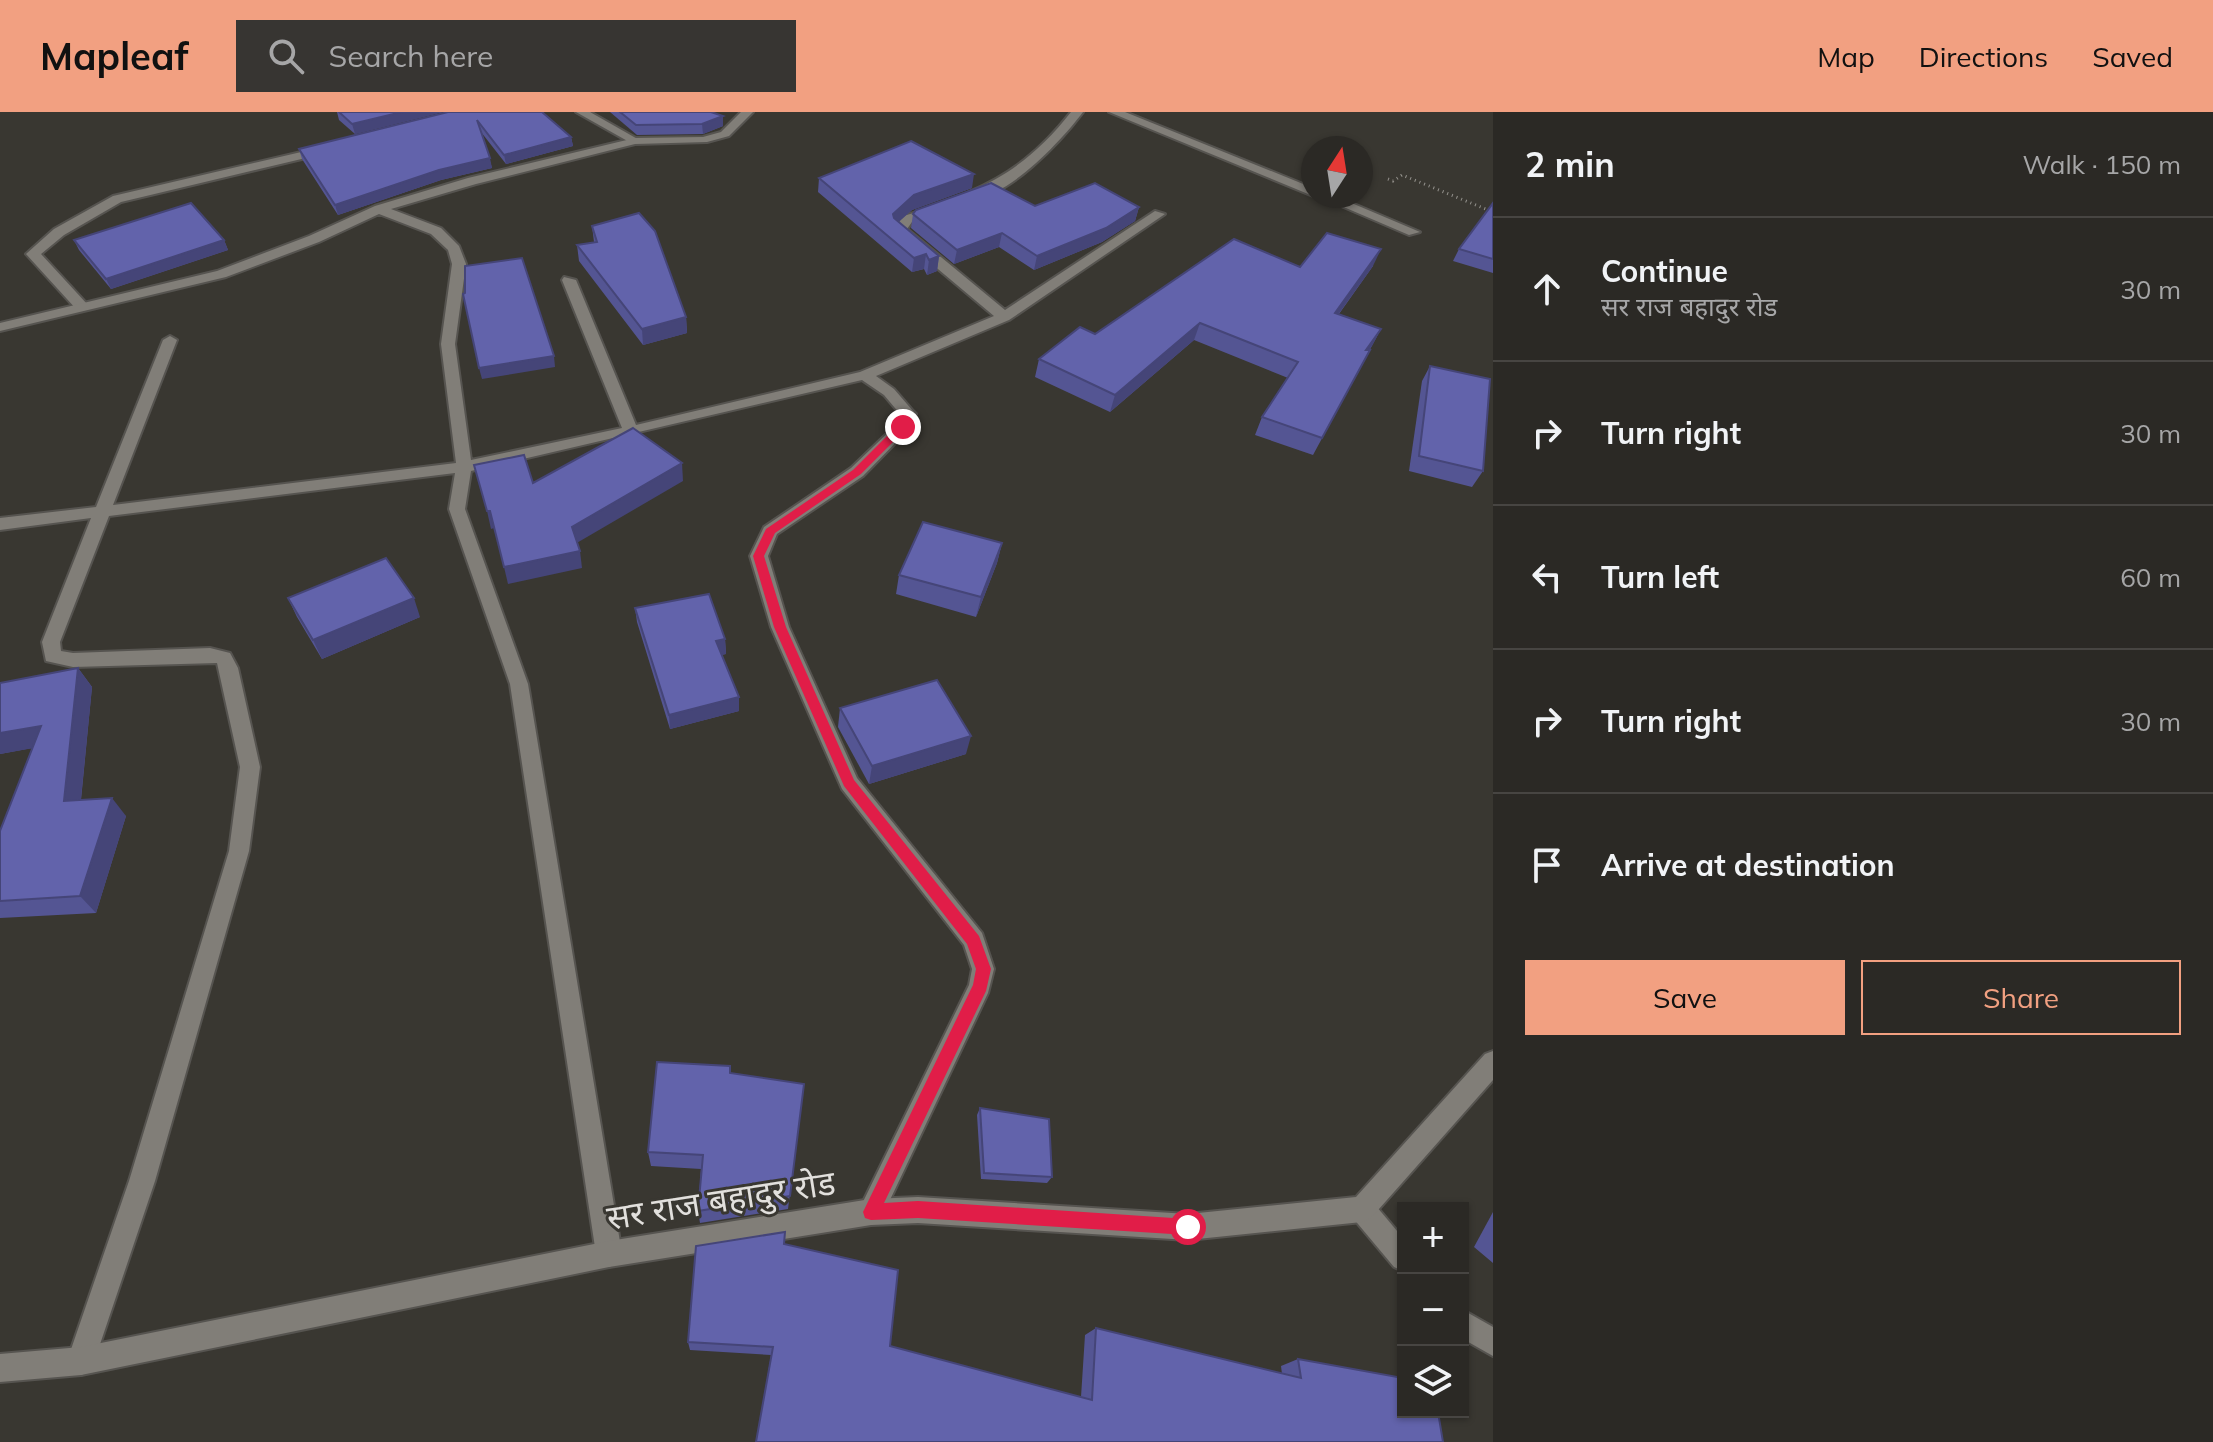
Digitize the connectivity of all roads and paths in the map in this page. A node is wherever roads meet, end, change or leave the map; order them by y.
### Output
1 (582, 112) edge
2 (747, 112) edge
3 (1077, 112) edge
4 (1115, 112) edge
5 (635, 141) junction
6 (340, 146) edge
7 (1383, 177) dead end
8 (1301, 187) edge
9 (966, 197) edge
10 (951, 203) edge
11 (1354, 208) edge
12 (379, 209) junction
13 (1493, 212) edge
14 (1159, 214) dead end
15 (1414, 232) dead end
16 (569, 280) dead end
17 (82, 307) junction
18 (1004, 317) junction
19 (0, 327) edge
20 (170, 340) dead end
21 (865, 375) junction
22 (631, 431) junction
23 (464, 467) junction
24 (104, 510) junction
25 (0, 524) edge
26 (1493, 1062) edge
27 (1362, 1209) junction
28 (871, 1212) junction
29 (1397, 1251) edge
30 (609, 1254) junction
31 (1469, 1328) edge
32 (1493, 1342) edge
33 (81, 1361) junction
34 (0, 1368) edge

1 - 5 street
2 - 5 street
3 - 9 street
4 - 8 street
5 - 12 street
6 - 17 street
7 - 13 path
10 - 18 street
11 - 15 street
12 - 17 street
12 - 23 street
14 - 18 street
16 - 22 street
17 - 19 street
18 - 21 street
20 - 24 street
21 - 22 street
21 - 28 street
22 - 23 street
23 - 24 street
23 - 30 street
24 - 25 street
24 - 33 street
26 - 27 street
27 - 28 street, सर राज बहादुर रोड
27 - 29 street
28 - 30 street, सर राज बहादुर रोड
30 - 33 street, सर राज बहादुर रोड
31 - 32 street
33 - 34 street, सर राज बहादुर रोड

